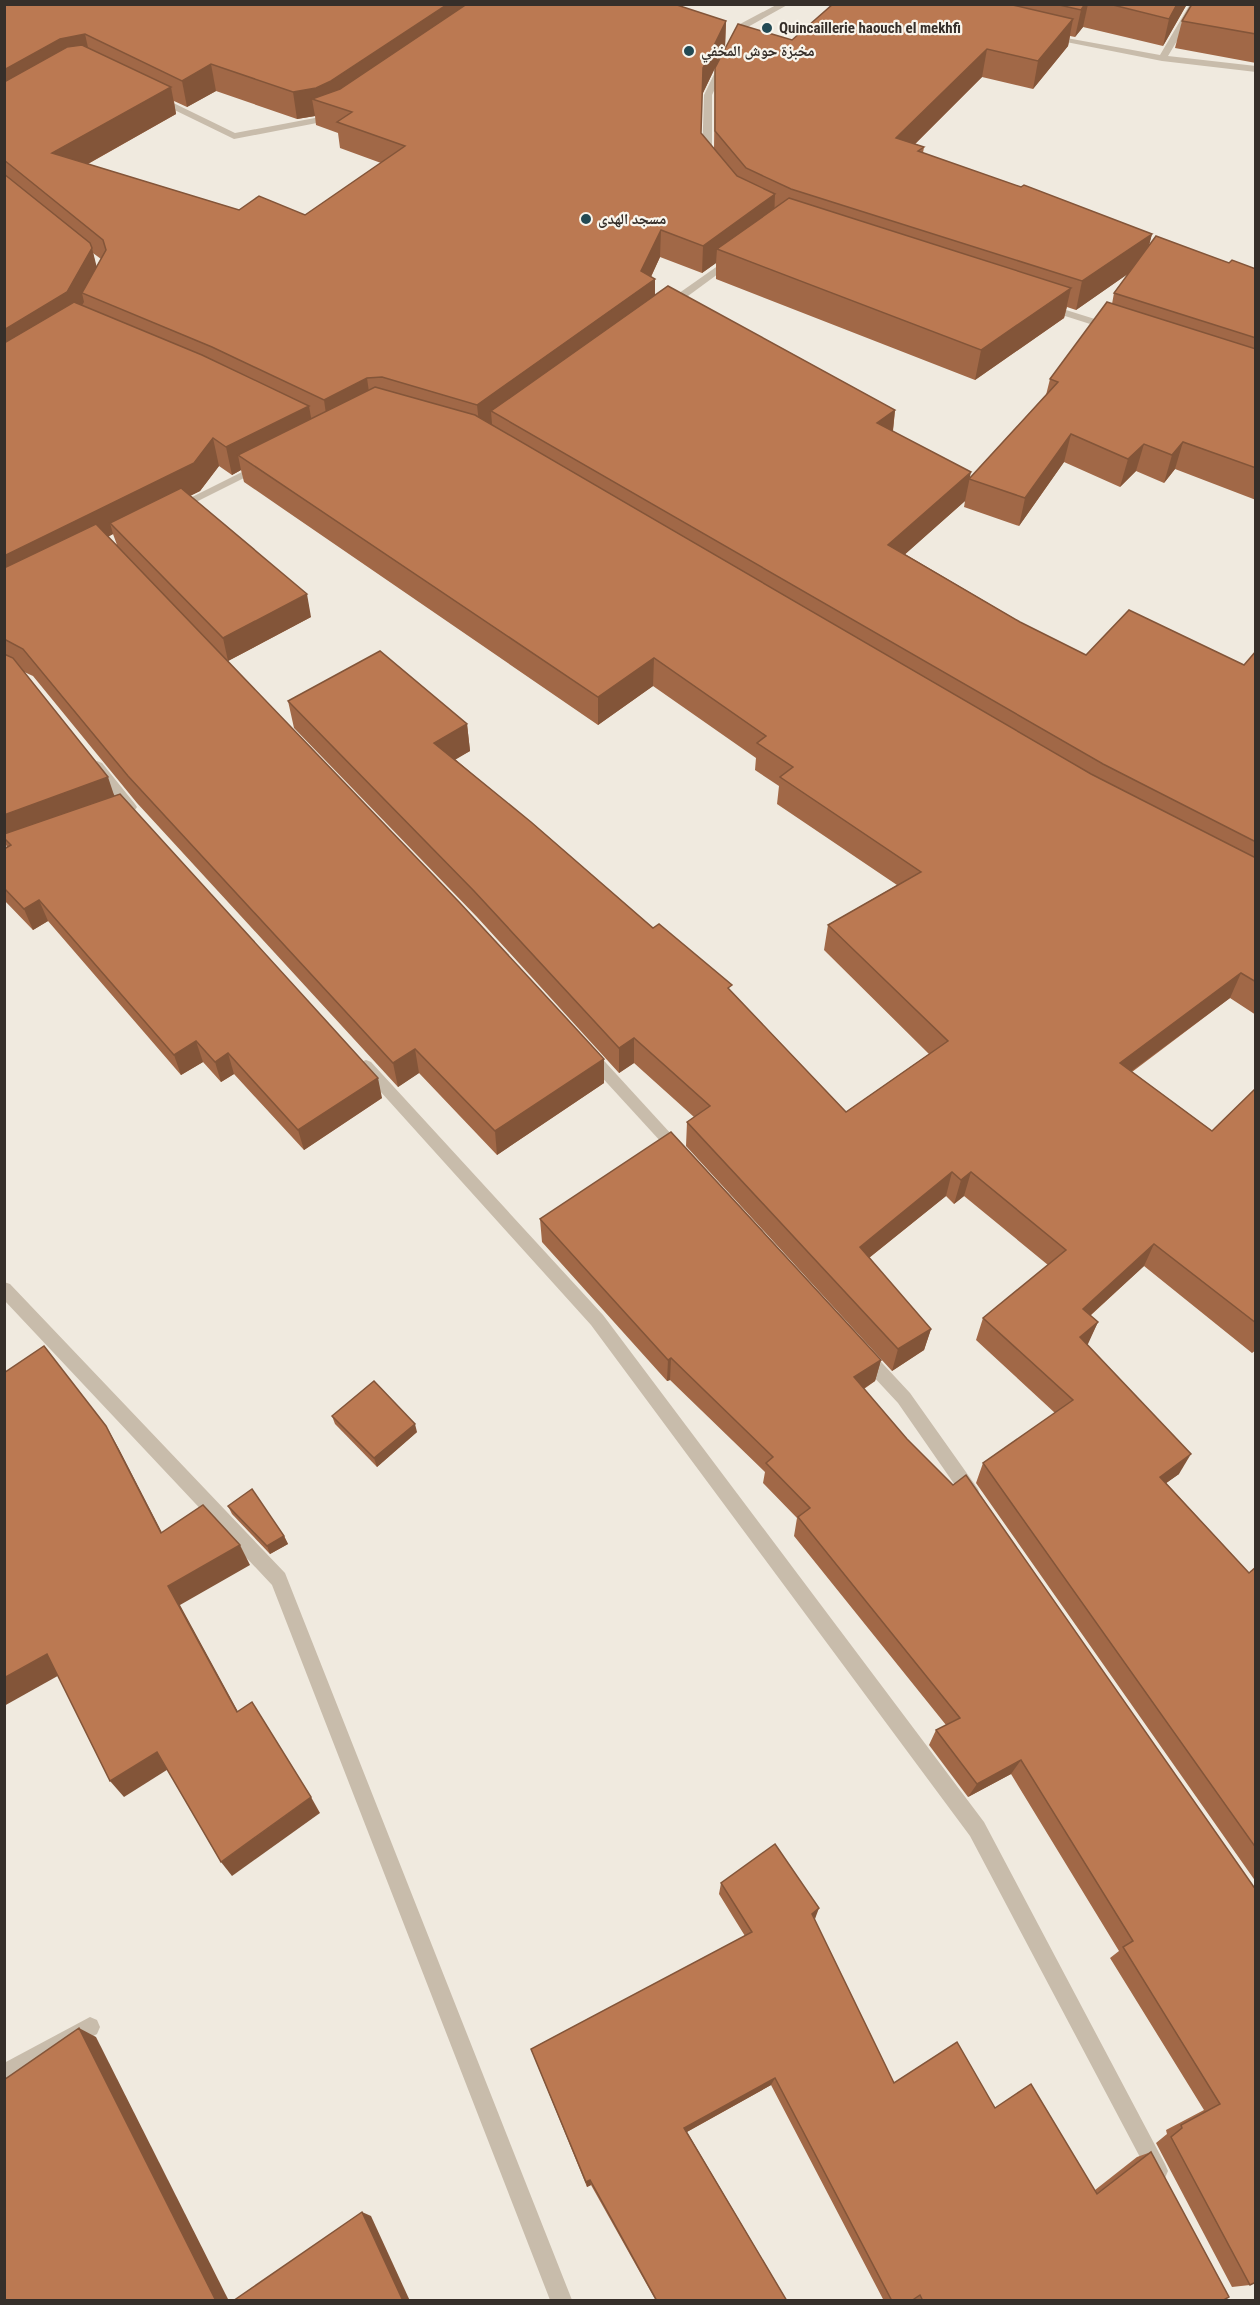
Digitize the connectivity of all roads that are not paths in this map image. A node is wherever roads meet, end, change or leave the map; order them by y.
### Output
1 (785, 4) edge
2 (1195, 4) edge
3 (731, 23) dead end
4 (743, 26) junction
5 (1034, 34) edge
6 (1162, 58) junction
7 (1256, 69) edge
8 (152, 96) edge
9 (348, 106) edge
10 (713, 168) edge
11 (738, 255) edge
12 (1032, 302) edge
13 (662, 310) edge
14 (1121, 331) edge
15 (273, 459) edge
16 (168, 512) edge
17 (86, 753) edge
18 (129, 811) edge
19 (583, 1047) edge
20 (356, 1055) edge
21 (687, 1161) edge
22 (4, 1289) edge
23 (856, 1345) edge
24 (979, 1506) edge
25 (90, 2027) dead end
26 (4, 2074) edge
27 (1165, 2185) edge
28 (561, 2301) edge

1 - 4 street
2 - 6 street
3 - 4 street
4 - 10 street
5 - 6 street
6 - 7 street
8 - 9 street
11 - 13 street
12 - 14 street
15 - 16 street
17 - 18 street
19 - 21 street
20 - 27 street
22 - 28 street
23 - 24 street
25 - 26 street

